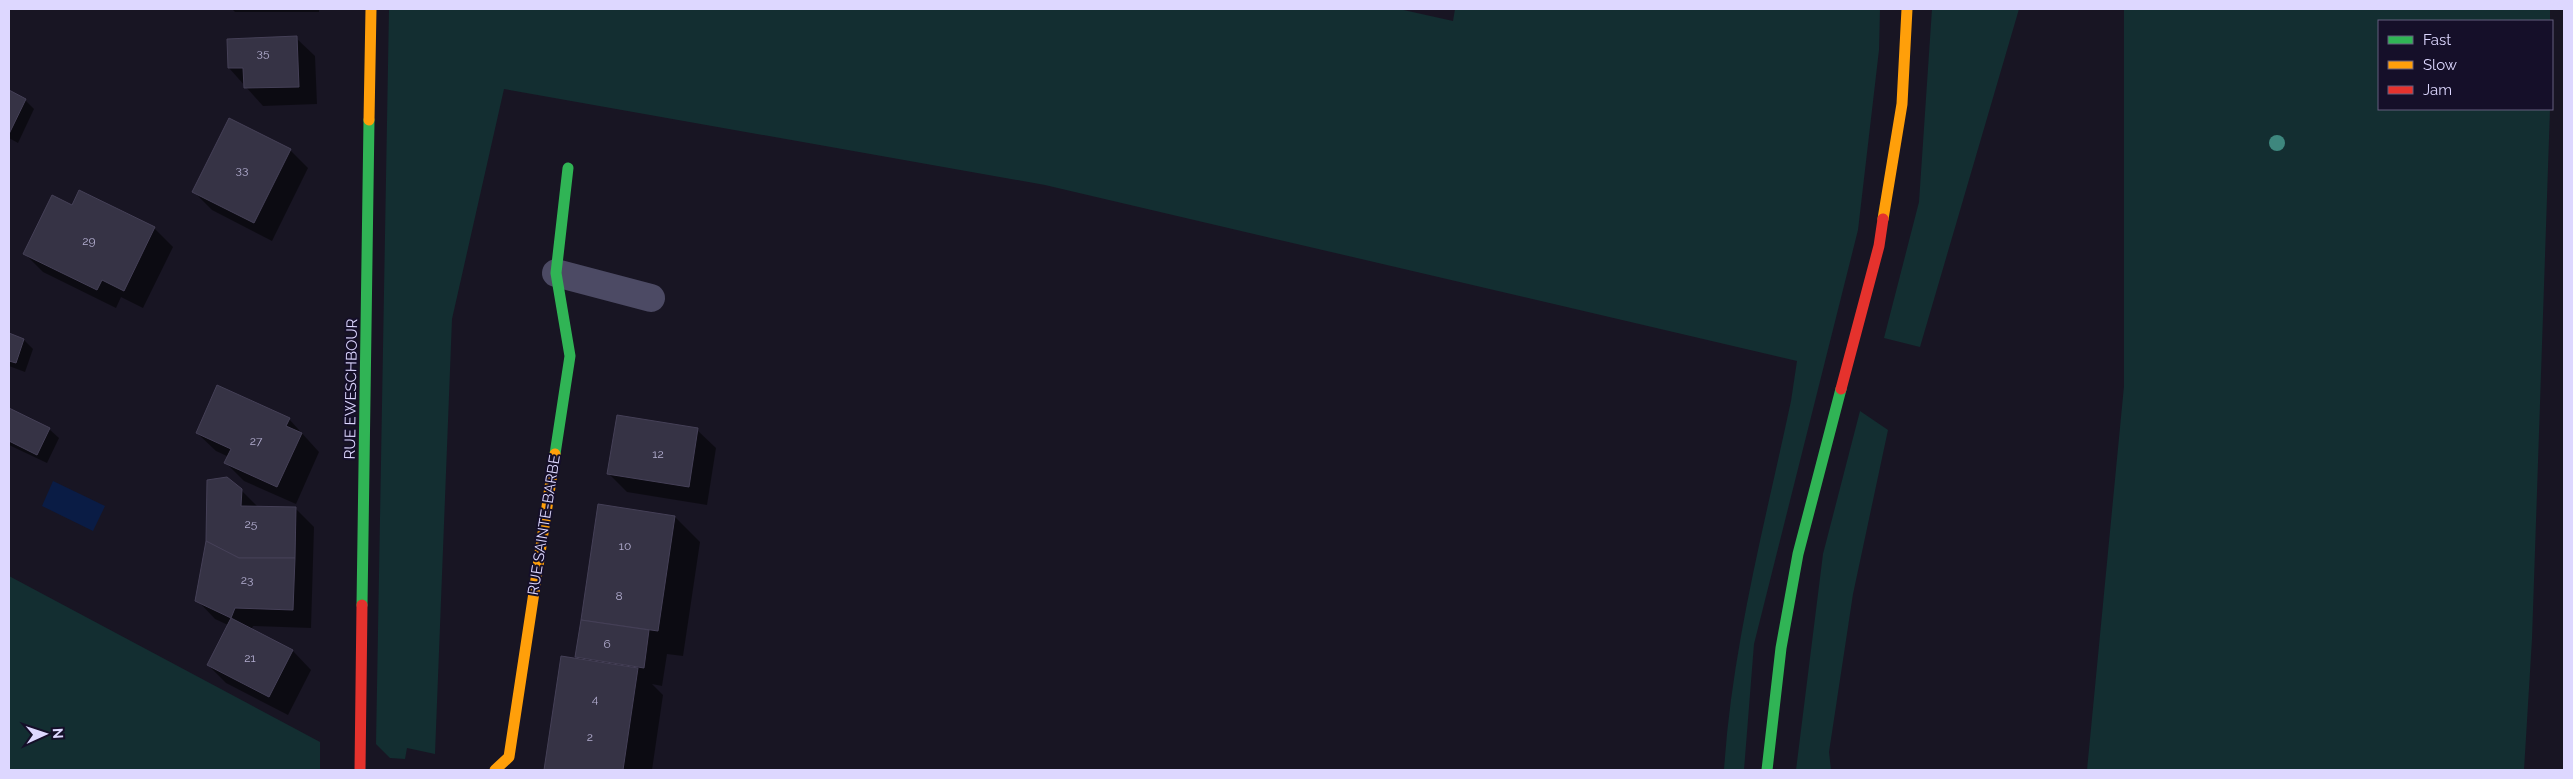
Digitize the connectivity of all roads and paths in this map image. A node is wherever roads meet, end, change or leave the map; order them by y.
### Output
1 (372, 9) edge
2 (1907, 9) edge
3 (568, 168) dead end
4 (556, 274) junction
5 (651, 298) dead end
6 (360, 770) edge
7 (496, 770) edge
8 (1767, 770) edge

1 - 6 street, RUE EWESCHBOUR
2 - 8 street
3 - 4 street, RUE SAINTE-BARBE
4 - 5 street
4 - 7 street, RUE SAINTE-BARBE

